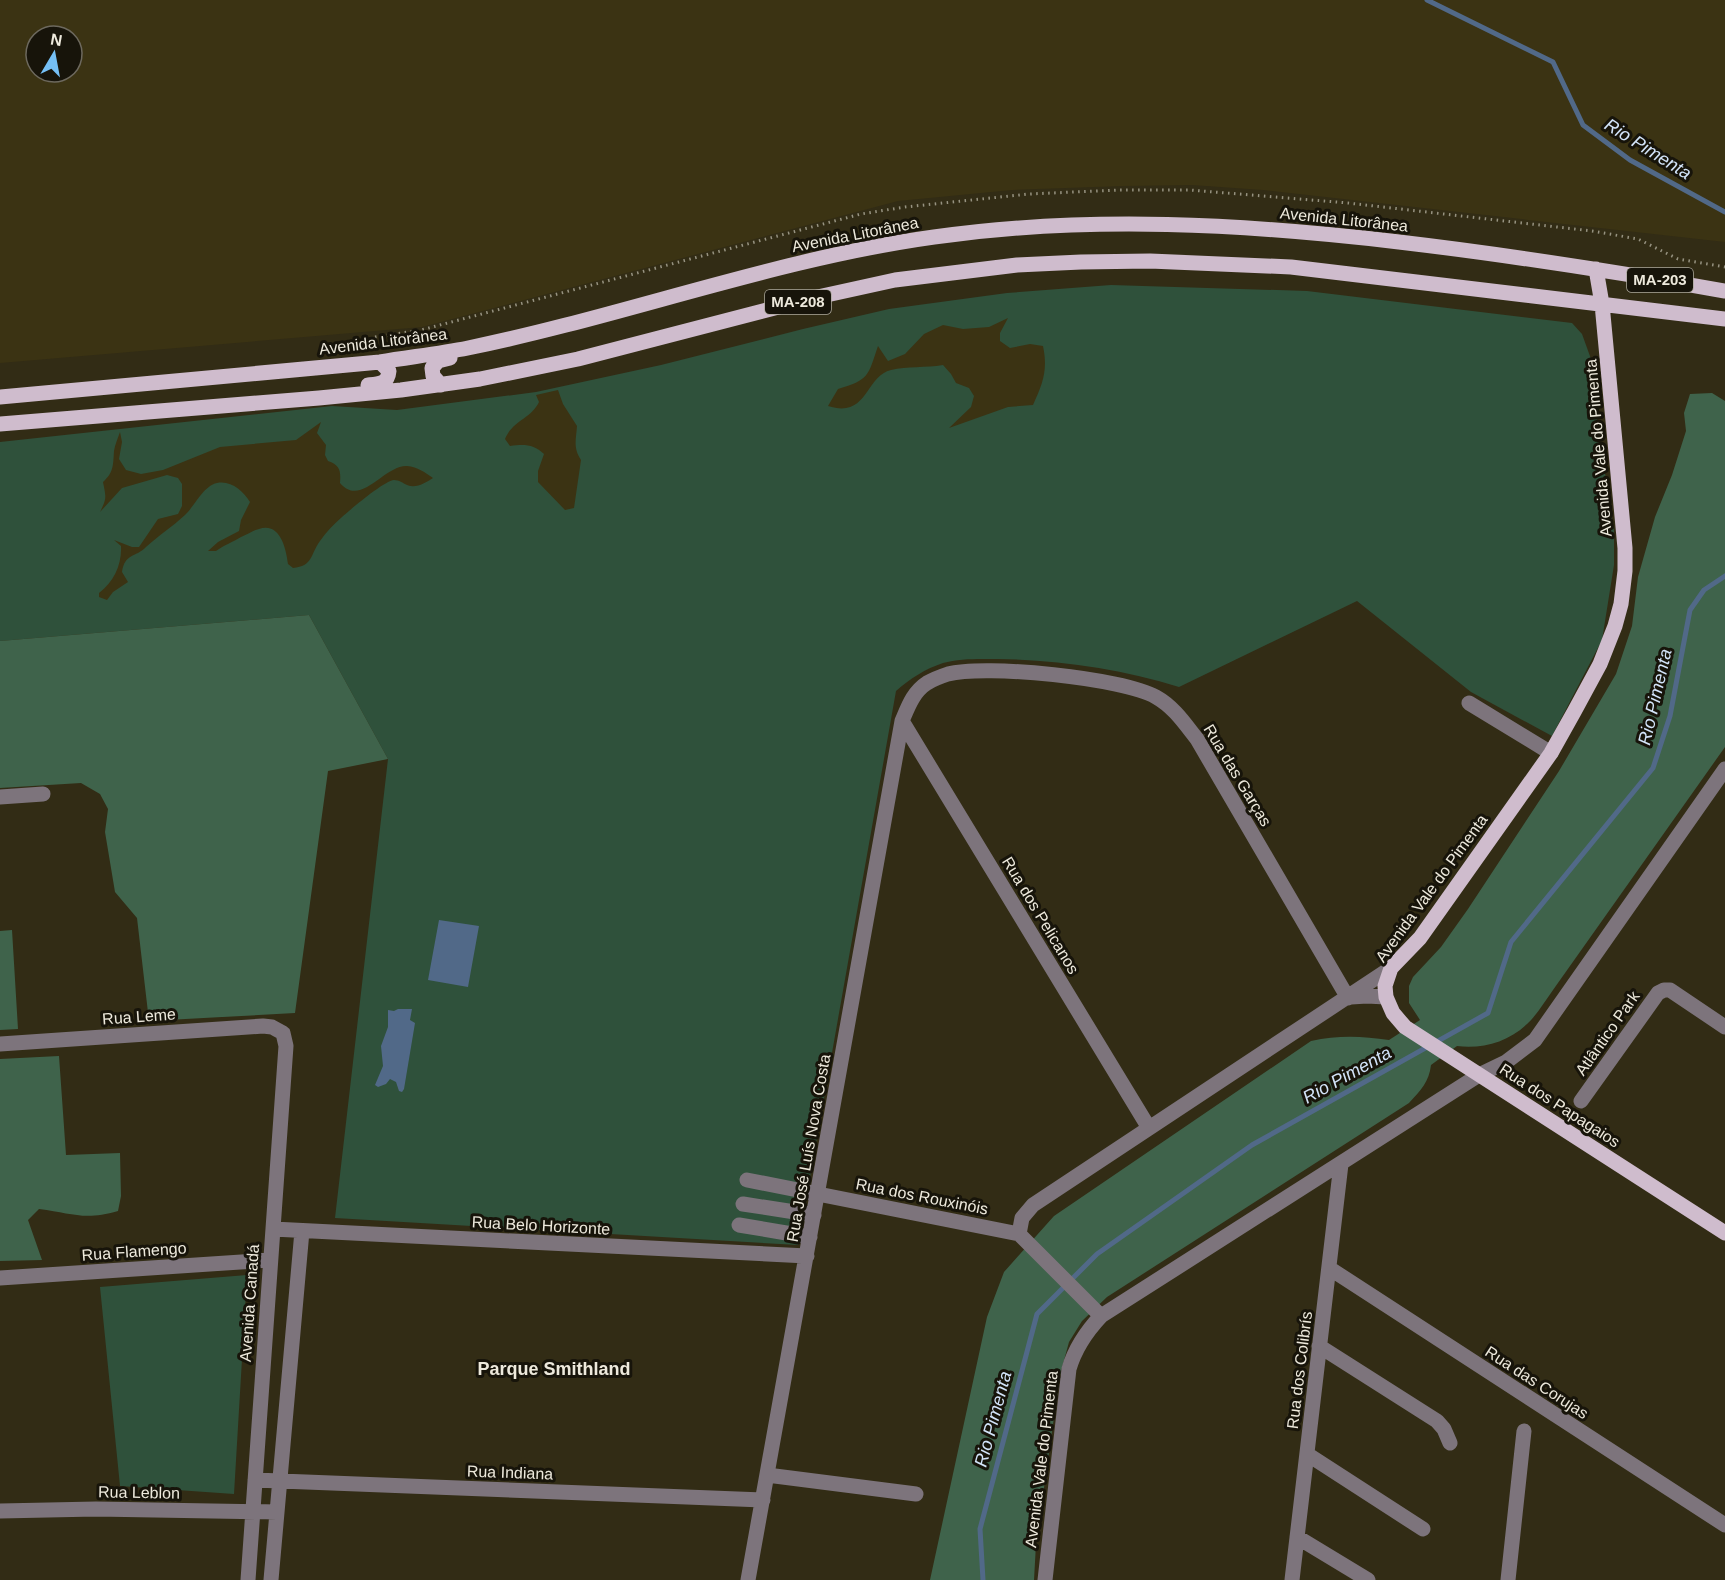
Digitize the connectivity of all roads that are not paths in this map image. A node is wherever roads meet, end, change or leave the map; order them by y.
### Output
1 (1596, 269) junction
2 (1725, 291) edge
3 (1602, 304) junction
4 (1725, 319) edge
5 (500, 340) junction
6 (380, 362) junction
7 (441, 385) junction
8 (0, 397) edge
9 (319, 398) junction
10 (0, 424) edge
11 (1469, 703) dead end
12 (902, 721) junction
13 (1551, 753) junction
14 (1725, 769) edge
15 (43, 794) dead end
16 (0, 797) edge
17 (1391, 968) junction
18 (1386, 997) junction
19 (1348, 998) junction
20 (1725, 1027) edge
21 (280, 1030) joint
22 (0, 1044) edge
23 (1474, 1079) junction
24 (1581, 1101) dead end
25 (1149, 1128) junction
26 (1341, 1164) junction
27 (747, 1180) dead end
28 (818, 1194) junction
29 (743, 1204) dead end
30 (814, 1215) junction
31 (739, 1226) dead end
32 (273, 1229) junction
33 (302, 1231) junction
34 (1725, 1233) edge
35 (1019, 1234) junction
36 (810, 1238) junction
37 (807, 1256) junction
38 (270, 1260) junction
39 (1329, 1268) junction
40 (0, 1278) edge
41 (1101, 1316) junction
42 (1319, 1346) junction
43 (1524, 1431) dead end
44 (1450, 1443) dead end
45 (1307, 1454) junction
46 (767, 1475) junction
47 (255, 1480) junction
48 (280, 1480) junction
49 (916, 1494) dead end
50 (763, 1500) junction
51 (0, 1511) edge
52 (253, 1512) junction
53 (277, 1512) junction
54 (1725, 1525) edge
55 (1423, 1529) dead end
56 (1297, 1537) junction
57 (248, 1580) edge
58 (271, 1580) edge
59 (748, 1580) edge
60 (1045, 1580) edge
61 (1292, 1580) edge
62 (1368, 1580) edge
63 (1508, 1580) edge

1 - 2 main road, Avenida Litorânea / MA-203
1 - 3 main road, Avenida Vale do Pimenta
1 - 5 main road, Avenida Litorânea / MA-208
3 - 4 main road, MA-203
3 - 7 main road, MA-208
3 - 13 main road, Avenida Vale do Pimenta
5 - 6 main road, Avenida Litorânea / MA-208
5 - 7 main road
6 - 8 main road, Avenida Litorânea / MA-208
6 - 9 main road
7 - 9 main road, MA-208
9 - 10 main road, MA-208
11 - 13 street
12 - 19 street, Rua das Garças
12 - 25 street, Rua dos Pelicanos
12 - 28 street, Rua José Luís Nova Costa
13 - 17 main road, Avenida Vale do Pimenta
14 - 23 street, Avenida Vale do Pimenta
15 - 16 street
17 - 18 main road, Avenida Vale do Pimenta
17 - 19 street
18 - 19 street
18 - 23 main road, Rua dos Papagaios
19 - 25 street
20 - 24 street, Atlântico Park
21 - 22 street, Rua Leme
21 - 32 street, Avenida Canadá
23 - 26 street, Avenida Vale do Pimenta
23 - 34 main road, Rua dos Papagaios
25 - 35 street
26 - 39 street, Rua dos Colibrís
26 - 41 street, Avenida Vale do Pimenta
27 - 28 street, Rua dos Rouxinóis
28 - 30 street, Rua José Luís Nova Costa
28 - 35 street, Rua dos Rouxinóis
29 - 30 street
30 - 36 street, Rua José Luís Nova Costa
31 - 36 street
32 - 33 street, Rua Belo Horizonte
32 - 38 street, Avenida Canadá
33 - 37 street, Rua Belo Horizonte
33 - 48 street
35 - 41 street
36 - 37 street, Rua José Luís Nova Costa
37 - 46 street, Rua José Luís Nova Costa
38 - 40 street, Rua Flamengo
38 - 47 street, Avenida Canadá
39 - 42 street, Rua dos Colibrís
39 - 54 street, Rua das Corujas
41 - 60 street, Avenida Vale do Pimenta
42 - 44 street
42 - 45 street, Rua dos Colibrís
43 - 63 street
45 - 55 street
45 - 56 street, Rua dos Colibrís
46 - 49 street
46 - 50 street, Rua José Luís Nova Costa
47 - 48 street, Rua Indiana
47 - 52 street, Avenida Canadá
48 - 50 street, Rua Indiana
48 - 53 street
50 - 59 street, Rua José Luís Nova Costa
51 - 52 street, Rua Leblon
52 - 53 street, Rua Leblon
52 - 57 street, Avenida Canadá
53 - 58 street
56 - 61 street, Rua dos Colibrís
56 - 62 street

